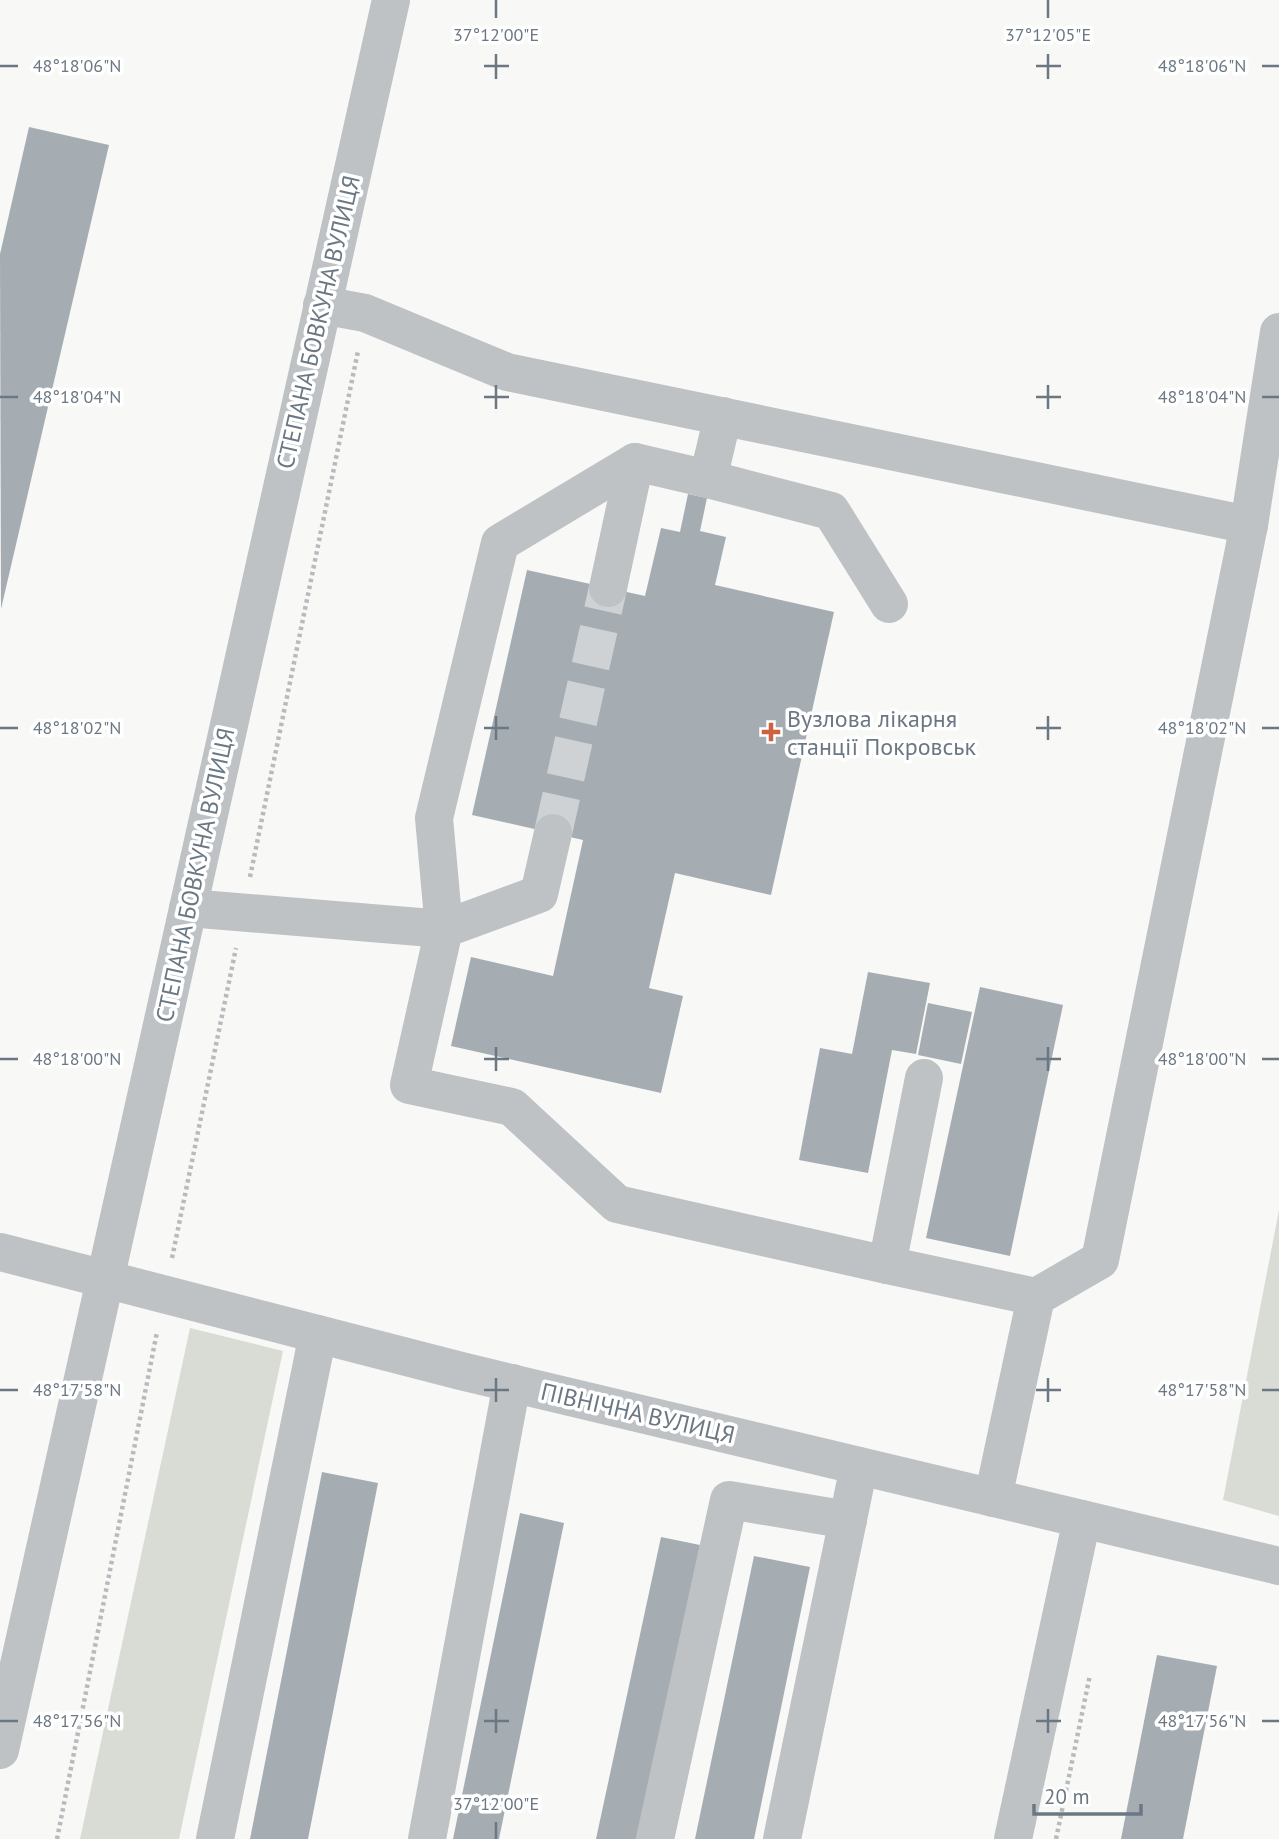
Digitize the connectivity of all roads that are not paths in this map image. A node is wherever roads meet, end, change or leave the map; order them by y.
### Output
1 (391, 0) edge
2 (322, 305) junction
3 (1279, 332) edge
4 (723, 416) junction
5 (635, 462) junction
6 (708, 479) junction
7 (1249, 525) junction
8 (608, 588) tunnel mouth
9 (889, 604) dead end
10 (553, 833) tunnel mouth
11 (188, 908) junction
12 (444, 929) junction
13 (924, 1077) dead end
14 (0, 1252) edge
15 (887, 1265) junction
16 (107, 1279) junction
17 (1036, 1297) junction
18 (318, 1334) junction
19 (512, 1383) junction
20 (859, 1466) junction
21 (993, 1498) junction
22 (1082, 1519) junction
23 (848, 1520) junction
24 (1279, 1566) edge
25 (0, 1750) edge
26 (215, 1839) edge
27 (427, 1839) edge
28 (655, 1839) edge
29 (782, 1839) edge
30 (1013, 1839) edge

1 - 2 street, СТЕПАНА БОВКУНА ВУЛИЦЯ
2 - 4 street
2 - 11 street, СТЕПАНА БОВКУНА ВУЛИЦЯ
3 - 7 street
4 - 6 street
4 - 7 street
5 - 6 street
5 - 8 street
5 - 12 street
6 - 9 street
7 - 17 street
10 - 12 street
11 - 12 street
11 - 16 street, СТЕПАНА БОВКУНА ВУЛИЦЯ
12 - 15 street
13 - 15 street
14 - 16 street, ПІВНІЧНА ВУЛИЦЯ
15 - 17 street
16 - 18 street, ПІВНІЧНА ВУЛИЦЯ
16 - 25 street, СТЕПАНА БОВКУНА ВУЛИЦЯ
17 - 21 street
18 - 19 street, ПІВНІЧНА ВУЛИЦЯ
18 - 26 street
19 - 20 street, ПІВНІЧНА ВУЛИЦЯ
19 - 27 street
20 - 21 street, ПІВНІЧНА ВУЛИЦЯ
20 - 23 street
21 - 22 street, ПІВНІЧНА ВУЛИЦЯ
22 - 24 street, ПІВНІЧНА ВУЛИЦЯ
22 - 30 street
23 - 28 street
23 - 29 street

